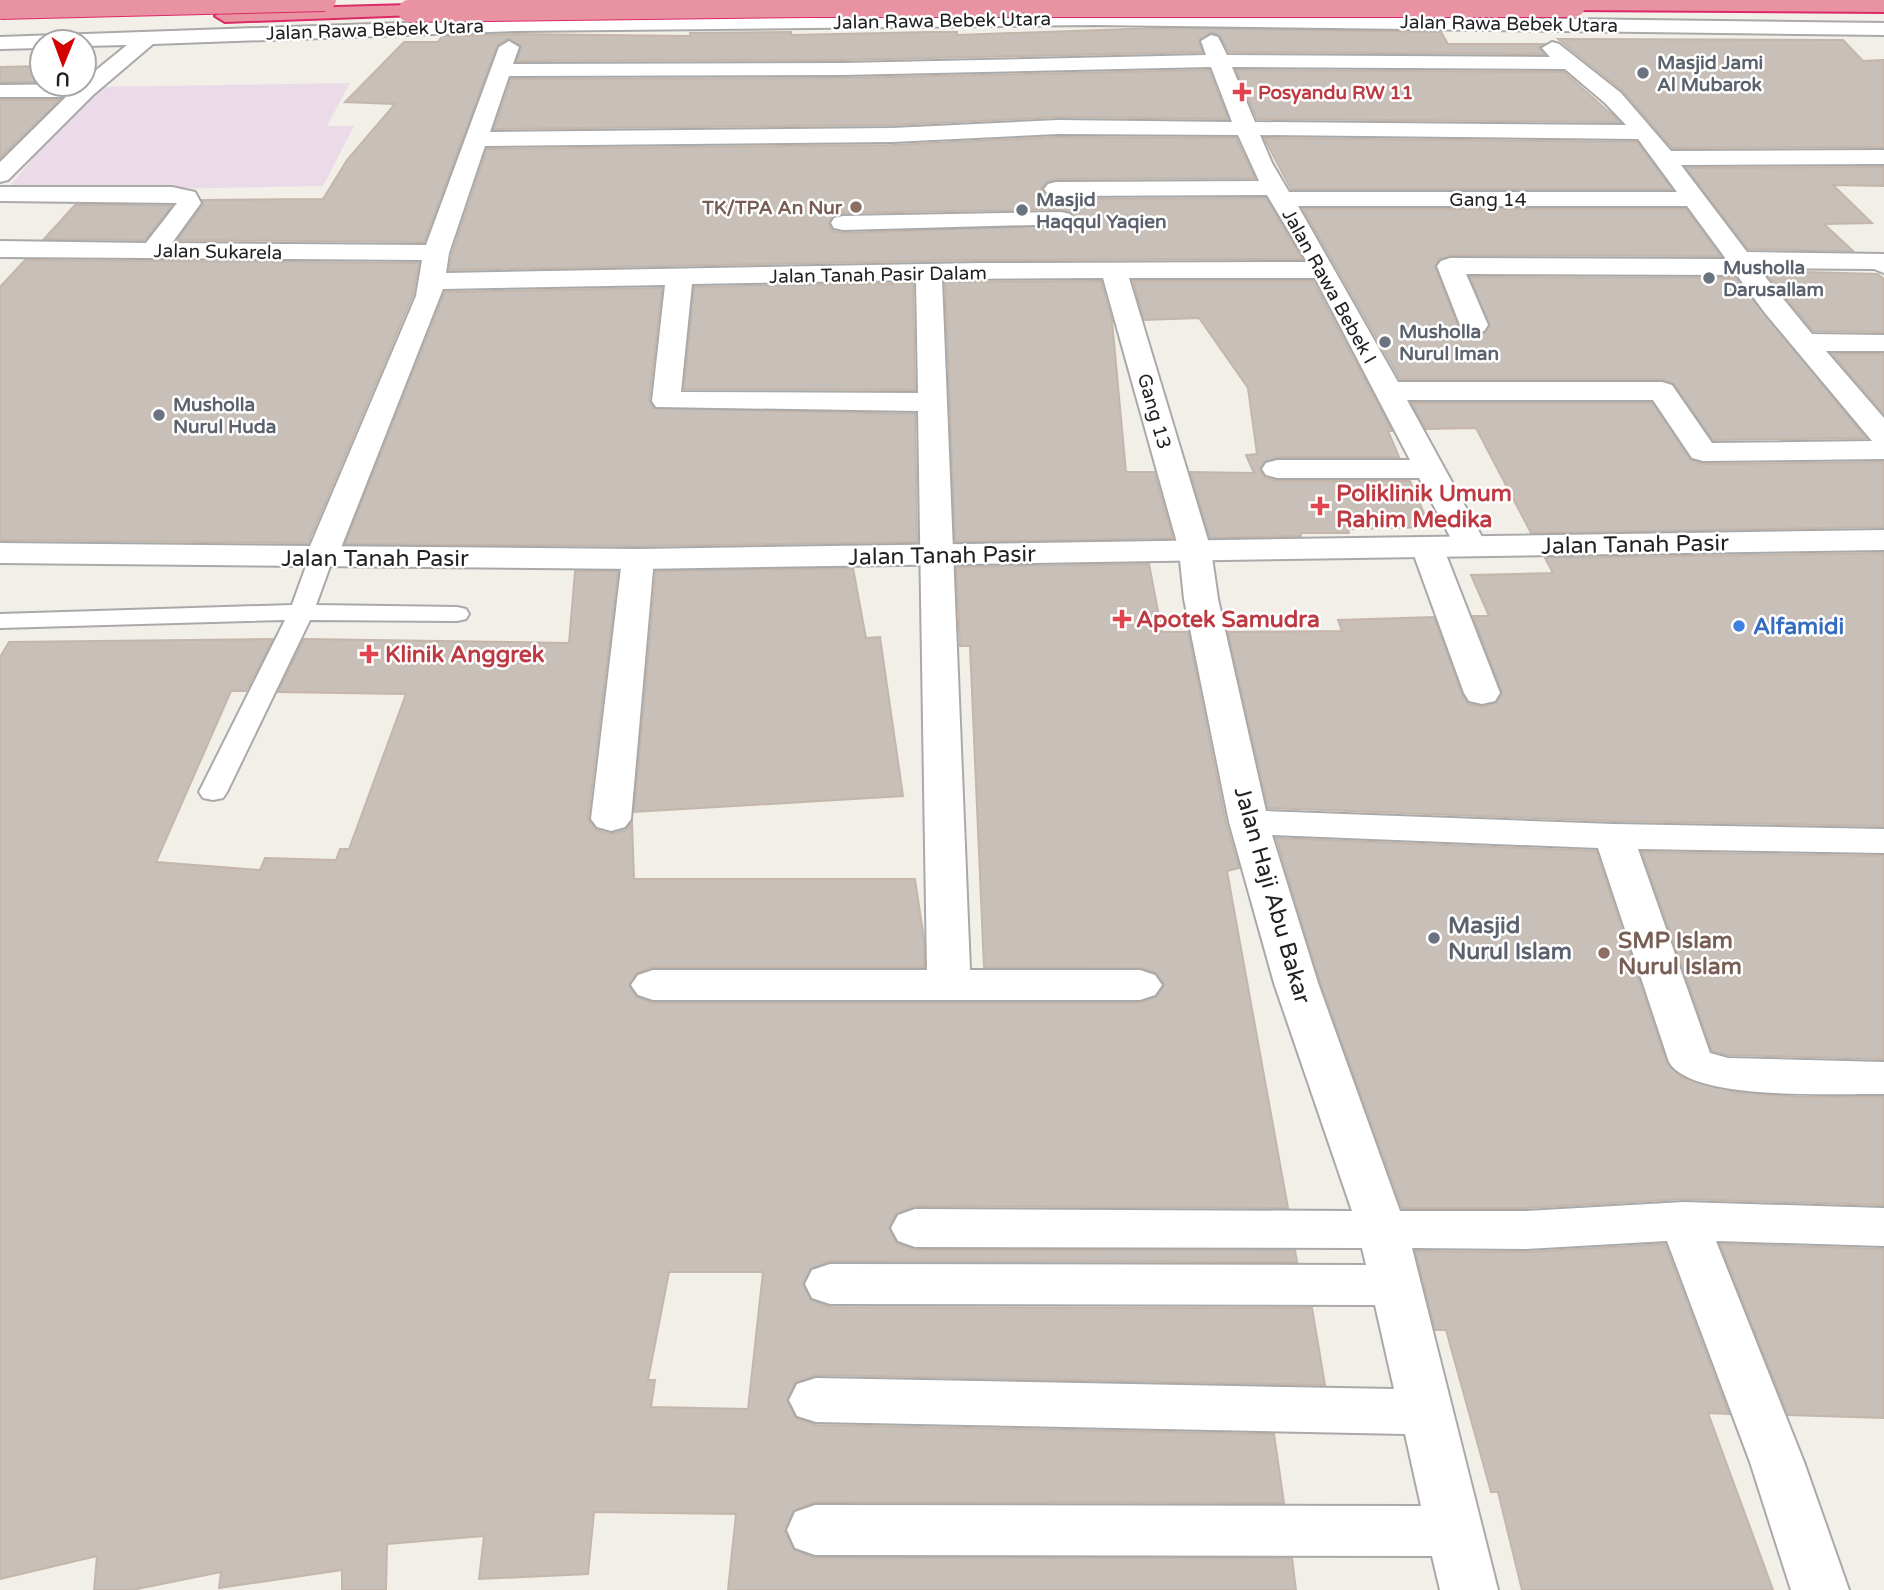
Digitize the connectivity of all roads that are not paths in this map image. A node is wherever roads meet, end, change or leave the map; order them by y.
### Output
1 (190, 0) edge
2 (325, 0) edge
3 (730, 0) edge
4 (1433, 0) edge
5 (1884, 6) edge
6 (0, 8) edge
7 (225, 16) junction
8 (1095, 19) junction
9 (1203, 19) junction
10 (0, 20) edge
11 (1447, 21) junction
12 (727, 22) junction
13 (688, 23) junction
14 (516, 24) junction
15 (1520, 24) junction
16 (0, 32) edge
17 (1881, 32) edge
18 (198, 34) junction
19 (158, 36) junction
20 (98, 39) edge
21 (28, 42) edge
22 (0, 43) edge
23 (185, 54) dead end
24 (1218, 61) junction
25 (1571, 63) junction
26 (1109, 64) junction
27 (502, 70) junction
28 (676, 70) junction
29 (98, 80) edge
30 (0, 91) edge
31 (28, 91) edge
32 (77, 98) edge
33 (1236, 103) junction
34 (1262, 103) dead end
35 (1045, 128) junction
36 (1247, 129) junction
37 (1645, 132) junction
38 (477, 139) junction
39 (1884, 157) edge
40 (1665, 158) junction
41 (0, 175) edge
42 (1056, 189) junction
43 (0, 194) edge
44 (1279, 194) junction
45 (1695, 199) junction
46 (1061, 219) junction
47 (844, 223) dead end
48 (0, 249) edge
49 (153, 250) junction
50 (1742, 264) junction
51 (1884, 265) edge
52 (434, 267) junction
53 (1324, 270) junction
54 (1079, 271) junction
55 (1114, 272) junction
56 (929, 273) junction
57 (680, 279) junction
58 (1474, 325) dead end
59 (1804, 342) junction
60 (1884, 343) edge
61 (1386, 391) junction
62 (934, 402) junction
63 (1884, 436) edge
64 (1884, 450) edge
65 (1277, 469) dead end
66 (1429, 469) junction
67 (1884, 540) edge
68 (1427, 547) junction
69 (1471, 547) junction
70 (1195, 550) junction
71 (2, 555) edge
72 (935, 555) junction
73 (321, 558) junction
74 (638, 559) junction
75 (300, 612) junction
76 (457, 614) dead end
77 (0, 621) edge
78 (1482, 693) dead end
79 (213, 792) dead end
80 (611, 818) dead end
81 (1249, 822) junction
82 (1614, 836) junction
83 (1884, 841) edge
84 (653, 985) dead end
85 (948, 985) junction
86 (1140, 985) dead end
87 (1884, 1078) edge
88 (1684, 1221) junction
89 (1884, 1227) edge
90 (915, 1228) dead end
91 (1383, 1231) junction
92 (830, 1284) dead end
93 (1396, 1285) junction
94 (816, 1400) dead end
95 (1426, 1412) junction
96 (815, 1530) dead end
97 (1455, 1531) junction
98 (1469, 1590) edge
99 (1821, 1590) edge

1 - 19 street
2 - 6 highway, bridge
3 - 12 street
4 - 11 street
5 - 7 highway, bridge
7 - 10 highway
7 - 16 highway
8 - 9 street, Jalan Rawa Bebek Utara
8 - 12 street, Jalan Rawa Bebek Utara
8 - 26 street
9 - 11 street, Jalan Rawa Bebek Utara
9 - 24 street, Jalan Rawa Bebek I
11 - 15 street, Jalan Rawa Bebek Utara
12 - 13 street, Jalan Rawa Bebek Utara
13 - 14 street, Jalan Rawa Bebek Utara
13 - 28 street
14 - 18 street, Jalan Rawa Bebek Utara
14 - 27 street
15 - 17 street, Jalan Rawa Bebek Utara
15 - 25 street
18 - 19 street, Jalan Rawa Bebek Utara
18 - 23 street
19 - 20 street, Jalan Rawa Bebek Utara
19 - 29 street
21 - 22 street, Jalan Rawa Bebek Utara
24 - 25 street
24 - 26 street
24 - 33 street, Jalan Rawa Bebek I
25 - 37 street
26 - 28 street
27 - 28 street
27 - 38 street
30 - 31 street
32 - 41 street
33 - 34 street
33 - 36 street, Jalan Rawa Bebek I
35 - 36 street
35 - 38 street
35 - 42 street
36 - 37 street
36 - 44 street, Jalan Rawa Bebek I
37 - 40 street
38 - 52 street
39 - 40 street
40 - 45 street
42 - 44 street, Gang 14
42 - 46 street
43 - 49 street
44 - 45 street, Gang 14
44 - 53 street, Jalan Rawa Bebek I
45 - 50 street
46 - 47 street
46 - 54 street
48 - 49 street, Jalan Sukarela
49 - 52 street, Jalan Sukarela
50 - 51 street
50 - 58 street
50 - 59 street
52 - 57 street, Jalan Tanah Pasir Dalam
52 - 73 street
53 - 55 street, Jalan Tanah Pasir Dalam
53 - 61 street, Jalan Rawa Bebek I
54 - 55 street, Jalan Tanah Pasir Dalam
54 - 56 street, Jalan Tanah Pasir Dalam
55 - 70 street, Gang 13
56 - 57 street, Jalan Tanah Pasir Dalam
56 - 62 street
57 - 62 street
59 - 60 street
59 - 63 street
61 - 64 street
61 - 66 street, Jalan Rawa Bebek I
62 - 72 street
65 - 66 street
66 - 69 street, Jalan Rawa Bebek I
67 - 69 street, Jalan Tanah Pasir
68 - 69 street, Jalan Tanah Pasir
68 - 70 street, Jalan Tanah Pasir
68 - 78 street
70 - 72 street, Jalan Tanah Pasir
70 - 81 street, Jalan Haji Abu Bakar
71 - 73 street, Jalan Tanah Pasir
72 - 74 street, Jalan Tanah Pasir
72 - 85 street
73 - 74 street, Jalan Tanah Pasir
73 - 75 lane
74 - 80 street
75 - 76 lane
75 - 77 lane
75 - 79 lane
81 - 82 street
81 - 91 street, Jalan Haji Abu Bakar
82 - 83 street
82 - 87 street
84 - 85 street
85 - 86 street
88 - 89 street
88 - 91 street
88 - 99 street
90 - 91 street
91 - 93 street, Jalan Haji Abu Bakar
92 - 93 street
93 - 95 street, Jalan Haji Abu Bakar
94 - 95 street
95 - 97 street, Jalan Haji Abu Bakar
96 - 97 street
97 - 98 street, Jalan Haji Abu Bakar

